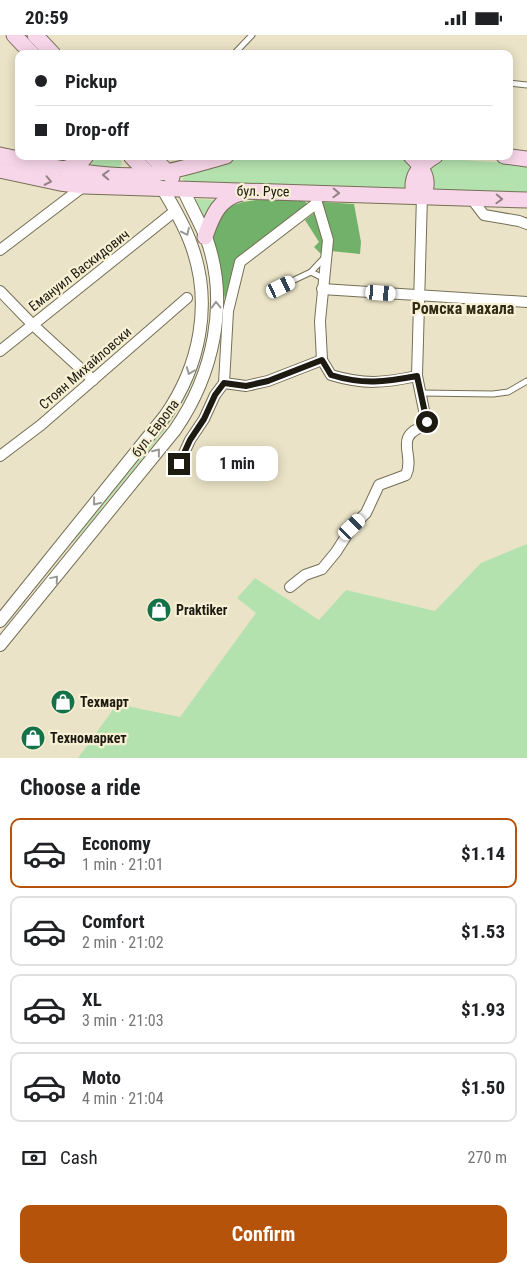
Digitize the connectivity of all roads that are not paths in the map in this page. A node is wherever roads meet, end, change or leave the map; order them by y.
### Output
1 (14, 35) edge
2 (35, 35) edge
3 (252, 35) edge
4 (28, 50) edge
5 (49, 50) edge
6 (238, 50) edge
7 (513, 83) edge
8 (527, 85) edge
9 (0, 155) edge
10 (513, 157) edge
11 (15, 158) edge
12 (527, 159) edge
13 (23, 160) edge
14 (81, 160) edge
15 (135, 160) edge
16 (156, 160) edge
17 (210, 160) edge
18 (416, 161) edge
19 (64, 169) junction
20 (0, 170) edge
21 (166, 171) junction
22 (148, 175) junction
23 (84, 186) junction
24 (163, 189) junction
25 (183, 189) junction
26 (250, 191) junction
27 (422, 196) junction
28 (316, 197) junction
29 (471, 198) junction
30 (527, 200) edge
31 (175, 211) junction
32 (527, 224) edge
33 (205, 237) junction
34 (0, 249) edge
35 (326, 254) junction
36 (311, 273) junction
37 (323, 283) junction
38 (275, 289) dead end
39 (0, 291) edge
40 (420, 295) junction
41 (187, 298) dead end
42 (527, 302) edge
43 (32, 324) junction
44 (0, 351) edge
45 (322, 360) junction
46 (417, 376) junction
47 (93, 380) junction
48 (527, 381) edge
49 (224, 383) junction
50 (421, 393) junction
51 (0, 456) edge
52 (179, 464) dead end
53 (290, 587) dead end
54 (0, 621) edge
55 (0, 645) edge

1 - 4 main road
2 - 5 main road
3 - 6 lane
7 - 8 lane
9 - 11 main road
10 - 12 main road
13 - 19 main road
14 - 19 main road
15 - 22 main road
16 - 21 main road
17 - 21 main road
18 - 27 main road
22 -> 19 main road
20 -> 23 main road, бул. Русе
21 - 22 main road
21 - 25 main road
22 - 24 main road
23 - 24 main road, бул. Русе
23 - 34 street
24 - 25 main road, бул. Русе
24 - 31 street, бул. Европа
25 - 26 main road, бул. Русе
25 - 33 street, бул. Европа
26 - 28 main road, бул. Русе
26 - 33 main road
28 -> 27 main road, бул. Русе
27 - 29 main road, бул. Русе
27 - 40 street
28 - 35 street
28 - 49 street
29 -> 30 main road, бул. Русе
29 - 32 street
31 - 43 street, Емануил Васкидович
31 -> 54 street, бул. Европа
55 -> 33 street, бул. Европа
35 - 36 lane
35 - 37 street
36 - 37 lane
36 - 38 lane
37 - 40 street
37 - 45 street
39 - 43 street
40 - 42 street
40 - 46 street
41 - 47 street, Стоян Михайловски
43 - 44 street, Емануил Васкидович
43 - 47 street
45 - 46 street
45 - 49 street
46 - 50 street
47 - 51 street, Стоян Михайловски
48 - 50 lane
49 - 52 street
50 - 53 street

